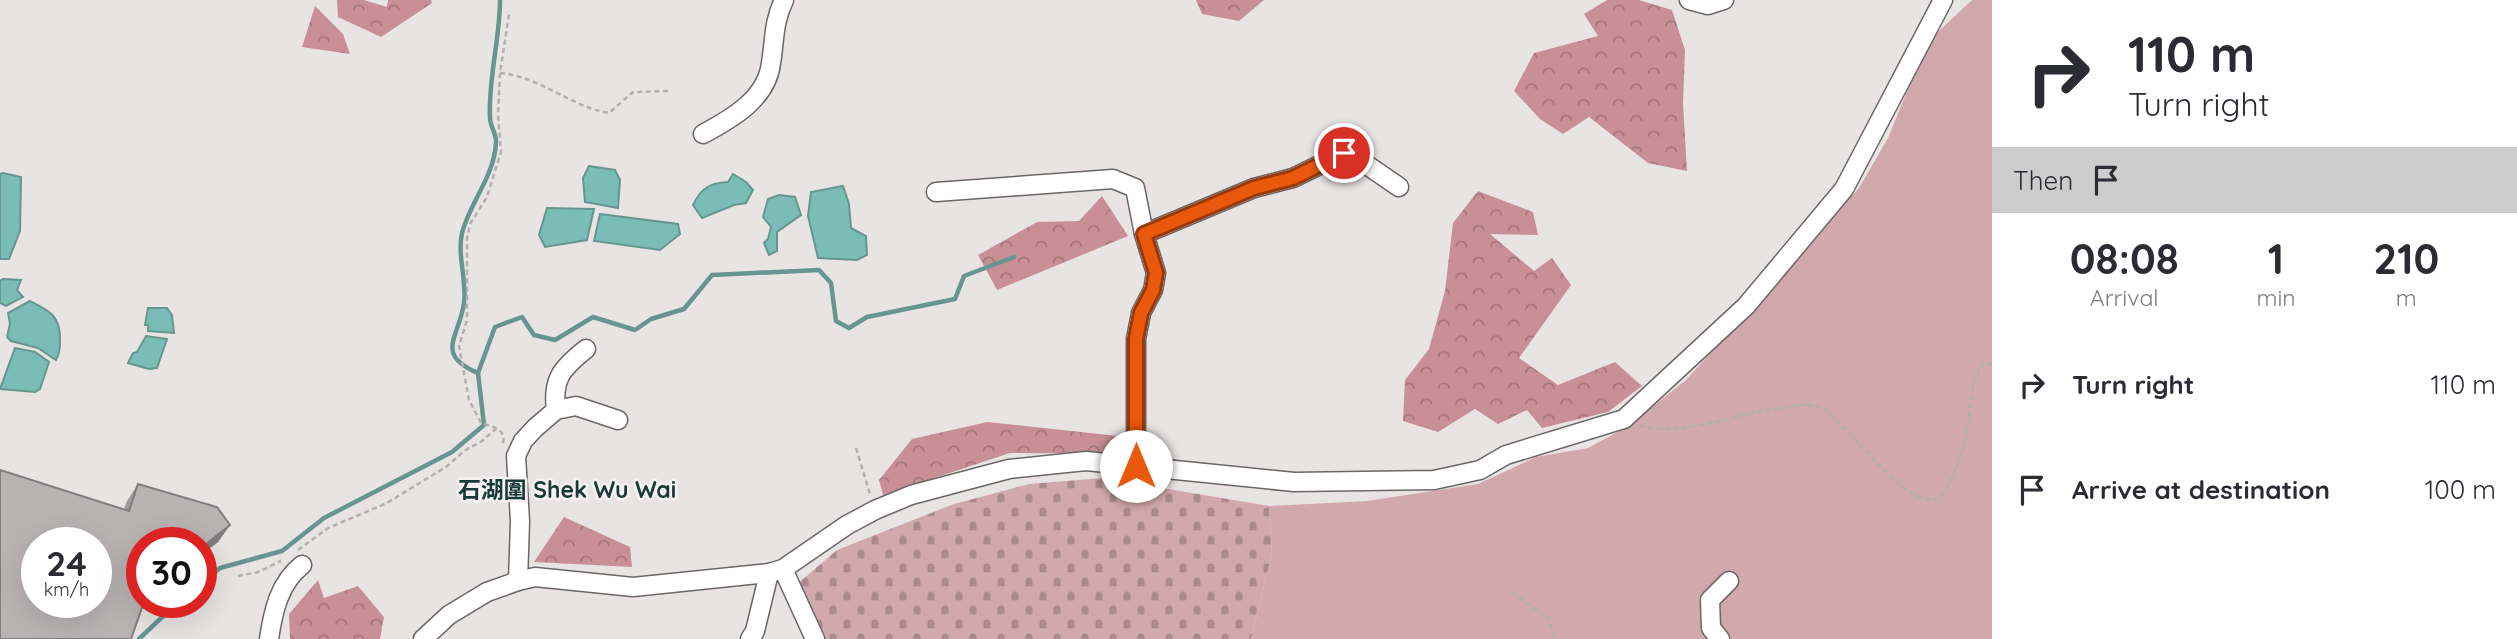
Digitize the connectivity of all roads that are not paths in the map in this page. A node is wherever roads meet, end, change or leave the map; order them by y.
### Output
1 (784, 0) edge
2 (1689, 0) edge
3 (1724, 0) edge
4 (1943, 0) edge
5 (703, 134) dead end
6 (1399, 187) dead end
7 (936, 192) dead end
8 (1144, 234) junction
9 (586, 349) dead end
10 (556, 410) junction
11 (618, 420) dead end
12 (1136, 466) junction
13 (296, 558) road end
14 (776, 571) junction
15 (518, 581) junction
16 (1729, 581) dead end
17 (269, 639) edge
18 (423, 639) edge
19 (750, 639) edge
20 (815, 639) edge
21 (1720, 639) edge

1 - 5 street
2 - 3 street
4 - 12 street
6 - 8 street
7 - 8 street
8 - 12 street
9 - 10 street
10 - 11 street
10 - 15 street
12 - 14 street
13 - 17 street
14 - 15 street
14 - 19 street
14 - 20 street
15 - 18 street
16 - 21 street

